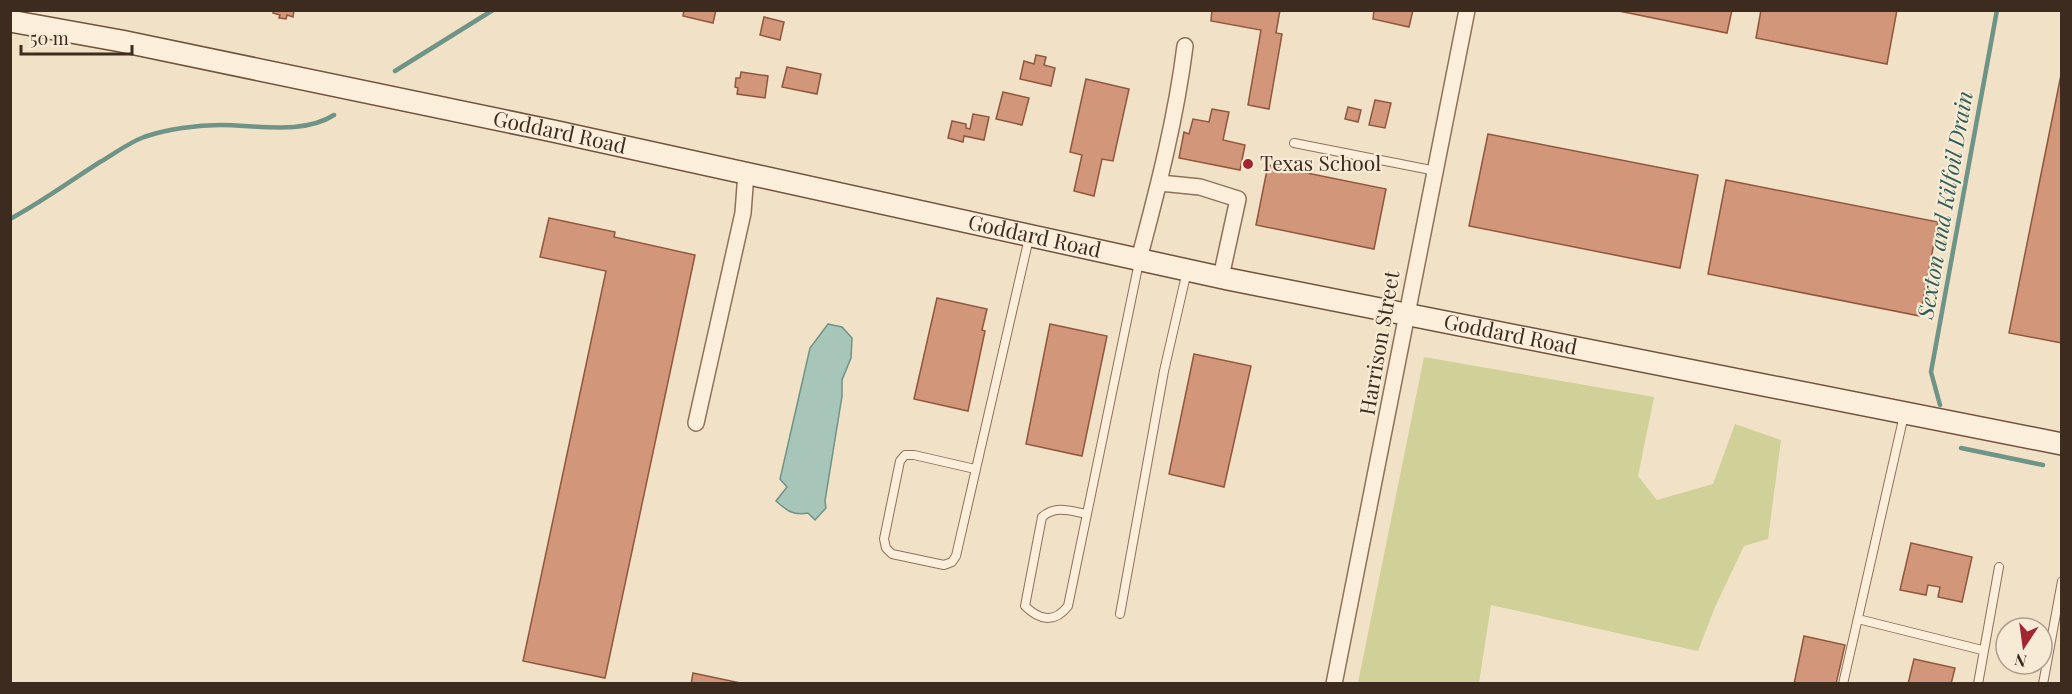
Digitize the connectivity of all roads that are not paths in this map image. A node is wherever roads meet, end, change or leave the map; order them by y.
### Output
1 (1467, 10) edge
2 (10, 21) edge
3 (1185, 46) dead end
4 (1294, 143) dead end
5 (1436, 171) junction
6 (746, 173) junction
7 (1160, 183) junction
8 (1029, 234) junction
9 (1139, 259) junction
10 (1188, 270) junction
11 (1221, 277) junction
12 (1407, 315) junction
13 (1904, 413) junction
14 (696, 423) dead end
15 (2061, 444) edge
16 (975, 469) junction
17 (1087, 514) junction
18 (1999, 567) dead end
19 (2061, 581) edge
20 (1120, 614) dead end
21 (1858, 619) junction
22 (1982, 650) junction
23 (1334, 684) edge
24 (1843, 684) edge
25 (1978, 684) edge
26 (2043, 684) edge

1 - 5 street, Harrison Street
2 - 6 main road, Goddard Road
3 - 7 street
4 - 5 lane
5 - 12 street, Harrison Street
6 - 8 main road, Goddard Road
6 - 14 street
7 - 9 street
7 - 11 street
8 - 9 main road, Goddard Road
8 - 16 lane
9 - 10 main road, Goddard Road
9 - 17 lane
10 - 11 main road, Goddard Road
10 - 20 lane
11 - 12 main road, Goddard Road
12 - 13 main road, Goddard Road
12 - 23 street, Harrison Street
13 - 15 main road, Goddard Road
13 - 21 lane
16 - 16 lane
17 - 17 lane
18 - 22 lane
19 - 26 lane
21 - 22 lane
21 - 24 lane
22 - 25 lane

